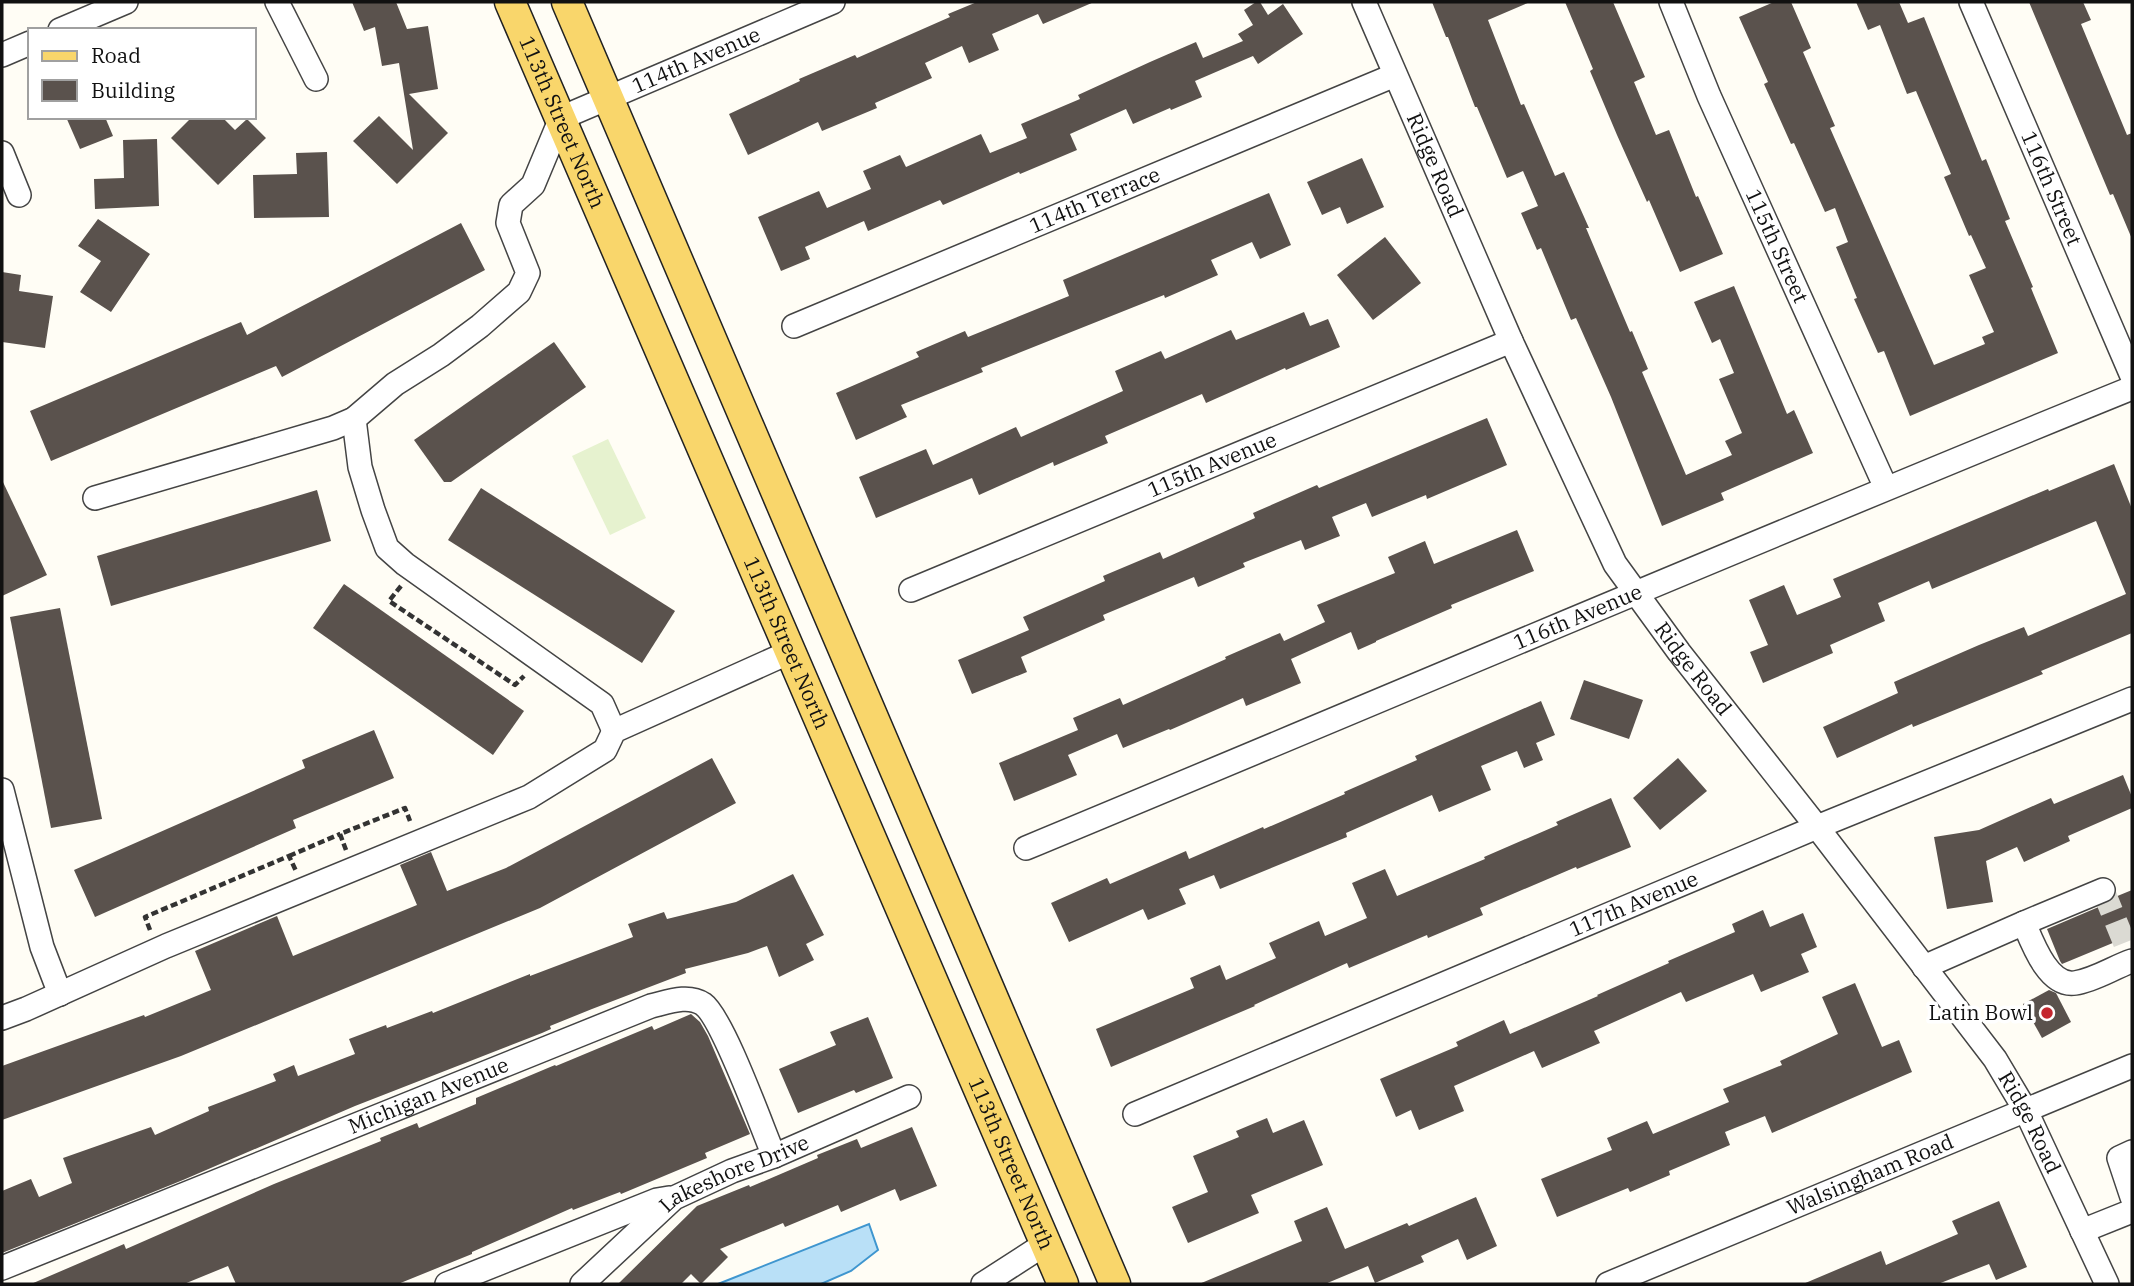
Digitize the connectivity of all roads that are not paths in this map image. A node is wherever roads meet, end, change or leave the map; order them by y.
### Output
1 (126, 2) edge
2 (277, 2) edge
3 (510, 2) edge
4 (567, 2) edge
5 (833, 2) edge
6 (1364, 2) edge
7 (1671, 2) edge
8 (1971, 2) edge
9 (65, 28) edge
10 (28, 44) edge
11 (2, 55) edge
12 (1395, 75) junction
13 (316, 79) dead end
14 (608, 98) junction
15 (561, 118) junction
16 (2, 153) edge
17 (19, 195) dead end
18 (794, 327) dead end
19 (1511, 341) junction
20 (2132, 376) edge
21 (2132, 388) edge
22 (354, 419) junction
23 (1886, 488) junction
24 (95, 498) dead end
25 (911, 590) dead end
26 (1636, 594) junction
27 (790, 652) junction
28 (2132, 699) edge
29 (614, 732) junction
30 (2, 790) edge
31 (1817, 827) junction
32 (1026, 848) dead end
33 (2103, 890) dead end
34 (2024, 923) junction
35 (2132, 961) edge
36 (1924, 967) junction
37 (60, 994) junction
38 (2, 1018) edge
39 (2132, 1066) edge
40 (909, 1097) dead end
41 (2026, 1111) junction
42 (1135, 1114) dead end
43 (2132, 1152) edge
44 (774, 1156) junction
45 (2132, 1197) edge
46 (674, 1198) junction
47 (2132, 1211) edge
48 (2082, 1231) junction
49 (1045, 1244) junction
50 (2, 1268) edge
51 (447, 1284) edge
52 (582, 1284) edge
53 (983, 1284) edge
54 (1062, 1284) edge
55 (1115, 1284) edge
56 (1608, 1284) edge
57 (2106, 1284) edge

1 - 9 street
2 - 13 street
3 - 15 main road, 113th Street North
4 - 14 main road
5 - 14 street, 114th Avenue
6 - 12 street, Ridge Road
7 - 23 street, 115th Street
8 - 20 street, 116th Street
10 - 11 street
12 - 18 street, 114th Terrace
12 - 19 street, Ridge Road
14 - 15 street, 114th Avenue
14 - 55 main road
15 - 22 street
15 - 27 main road, 113th Street North
16 - 17 street
19 - 25 street, 115th Avenue
19 - 26 street, Ridge Road
21 - 23 street, 116th Avenue
22 - 24 street
22 - 29 street
23 - 26 street, 116th Avenue
26 - 31 street, Ridge Road
26 - 32 street, 116th Avenue
27 - 29 street
27 - 49 main road, 113th Street North
28 - 31 street, 117th Avenue
29 - 37 street
30 - 37 street
31 - 36 street, Ridge Road
31 - 42 street, 117th Avenue
33 - 34 street
34 - 35 street
34 - 36 street
36 - 41 street, Ridge Road
37 - 38 street
39 - 41 street, Walsingham Road
40 - 44 street, Lakeshore Drive
41 - 48 street, Ridge Road
41 - 56 street, Walsingham Road
43 - 45 street
44 - 46 street, Lakeshore Drive
44 - 50 street, Michigan Avenue
46 - 51 street
46 - 52 street, Lakeshore Drive
47 - 48 street
48 - 57 street, Ridge Road
49 - 53 street
49 - 54 main road, 113th Street North

